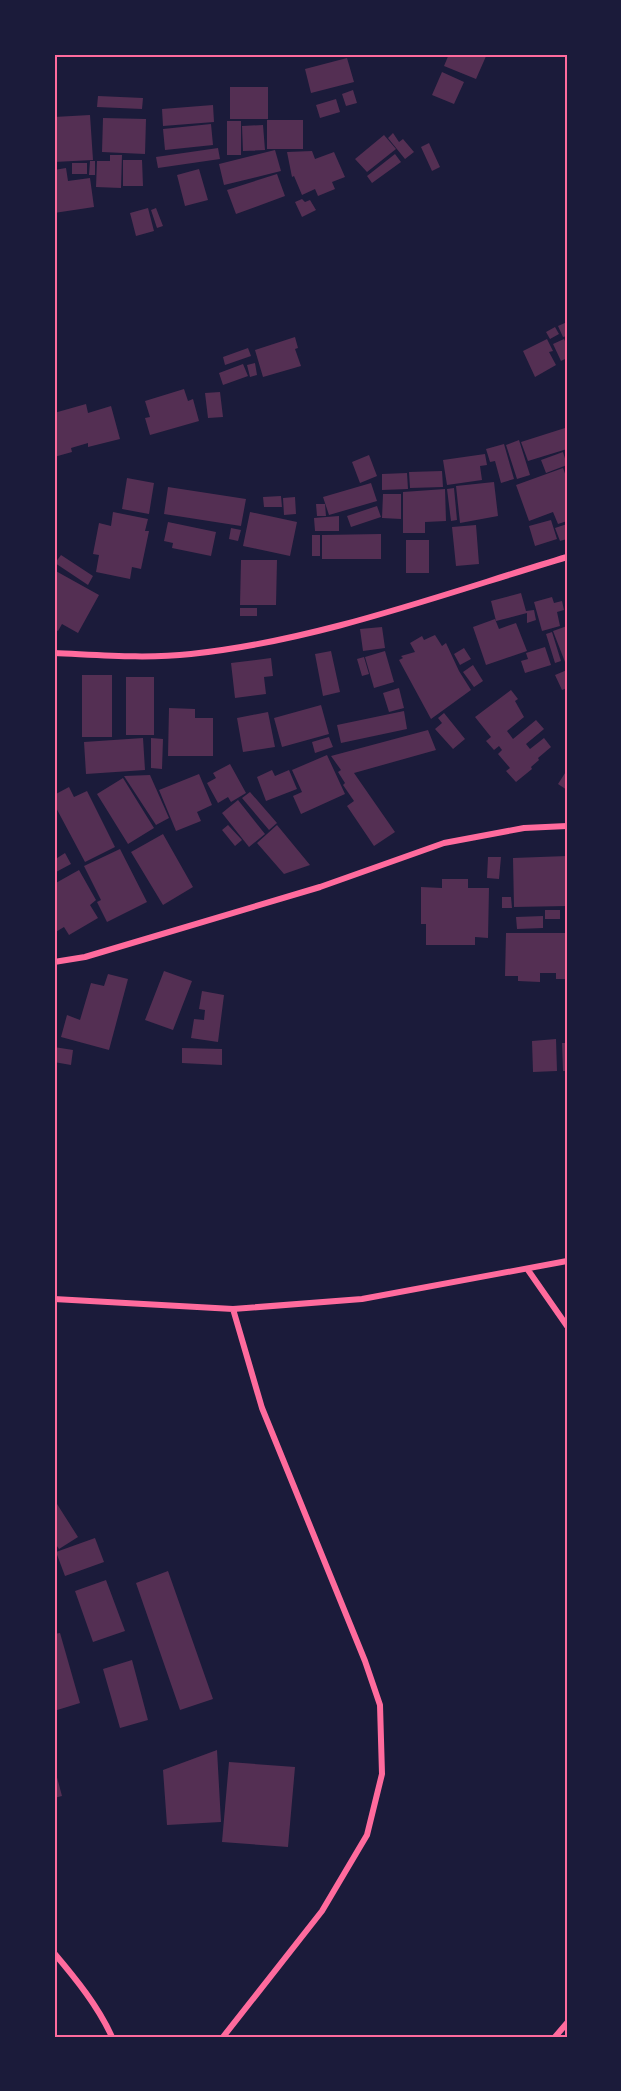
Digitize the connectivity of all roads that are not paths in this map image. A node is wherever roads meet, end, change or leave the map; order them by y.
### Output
1 (567, 557) edge
2 (54, 652) edge
3 (567, 826) edge
4 (54, 962) edge
5 (567, 1262) edge
6 (528, 1270) junction
7 (54, 1299) edge
8 (233, 1309) junction
9 (567, 1326) edge
10 (54, 1953) edge
11 (567, 2024) edge
12 (112, 2037) edge
13 (223, 2037) edge
14 (555, 2037) edge

1 - 2 street
3 - 4 street
5 - 6 street
6 - 8 street
6 - 9 street
7 - 8 street
8 - 13 street
10 - 12 street
11 - 14 street

